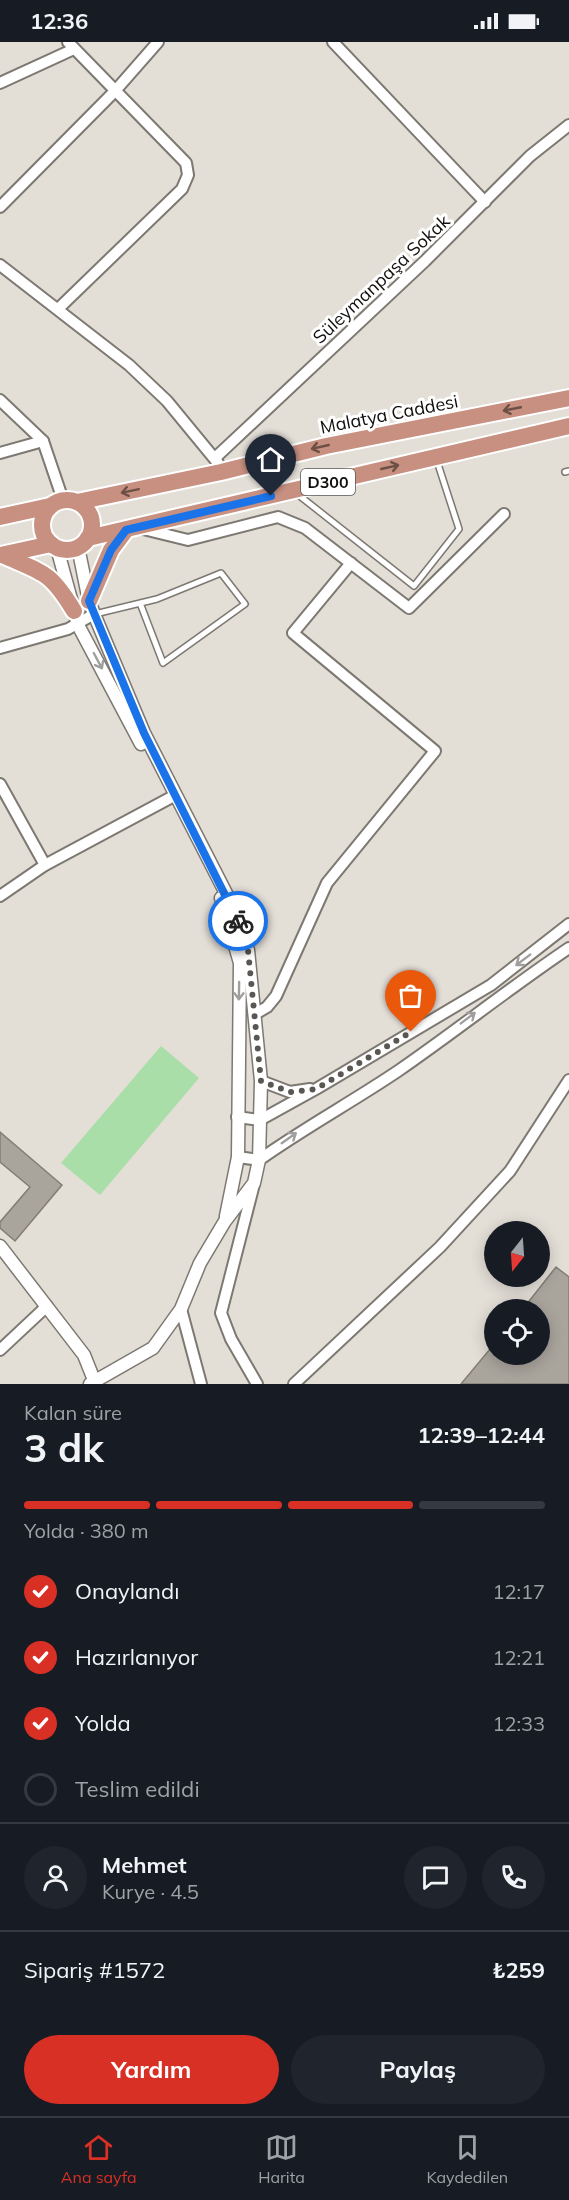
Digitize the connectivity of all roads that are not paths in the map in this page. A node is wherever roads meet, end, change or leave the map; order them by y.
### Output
1 (158, 42) edge
2 (333, 42) edge
3 (71, 45) edge
4 (0, 83) edge
5 (115, 91) junction
6 (569, 125) edge
7 (485, 202) junction
8 (0, 207) edge
9 (0, 265) edge
10 (59, 308) junction
11 (569, 398) edge
12 (0, 400) edge
13 (569, 426) edge
14 (43, 441) junction
15 (0, 453) edge
16 (436, 457) junction
17 (219, 465) junction
18 (293, 490) junction
19 (63, 503) junction
20 (504, 514) dead end
21 (0, 517) edge
22 (131, 529) junction
23 (83, 542) junction
24 (54, 546) junction
25 (1, 555) edge
26 (351, 563) junction
27 (140, 603) junction
28 (91, 608) junction
29 (76, 618) junction
30 (0, 648) edge
31 (0, 784) edge
32 (170, 798) junction
33 (45, 866) junction
34 (0, 896) edge
35 (569, 924) edge
36 (569, 948) edge
37 (255, 1014) junction
38 (569, 1080) edge
39 (261, 1081) junction
40 (316, 1089) junction
41 (237, 1117) junction
42 (260, 1120) junction
43 (238, 1157) junction
44 (259, 1160) junction
45 (254, 1183) junction
46 (225, 1221) junction
47 (0, 1246) edge
48 (47, 1306) junction
49 (181, 1309) junction
50 (0, 1350) edge
51 (92, 1382) edge
52 (201, 1384) edge
53 (257, 1384) edge
54 (294, 1384) edge

1 - 5 street
2 - 7 street
3 - 4 street
3 - 5 street
5 - 8 street
5 - 10 street
6 - 7 street, Süleymanpaşa Sokak
7 - 17 street, Süleymanpaşa Sokak
9 - 10 street
10 - 17 street
11 -> 17 highway, Malatya Caddesi / D300
12 - 14 street
13 - 16 highway, D300
14 - 15 street
14 - 19 street
18 -> 16 highway, D300
16 - 18 lane
17 -> 19 highway, Malatya Caddesi / D300
18 - 22 highway, D300
19 - 21 highway, Malatya Caddesi / D300
19 - 23 highway
19 - 24 highway
20 - 26 street
22 - 23 highway, D300
22 - 26 street
22 - 28 highway
23 - 24 highway
23 - 28 street
24 - 25 highway
24 - 29 street
25 - 29 highway
26 - 37 street
27 - 27 lane
27 - 28 lane
28 - 29 street
28 - 37 street
29 - 30 street
29 -> 32 street
31 - 33 street
32 - 33 street
32 -> 41 street
33 - 34 street
35 -> 40 street
44 -> 36 street
37 - 39 street
38 - 54 street
39 - 40 street
39 - 42 street
40 - 42 street
41 - 42 street
41 - 43 street
42 - 44 street
43 - 44 street
43 - 46 street
44 - 45 street
45 - 46 street
45 - 53 street
46 - 49 street
47 - 48 street
48 - 50 street
48 - 51 street
49 - 51 street
49 - 52 street

